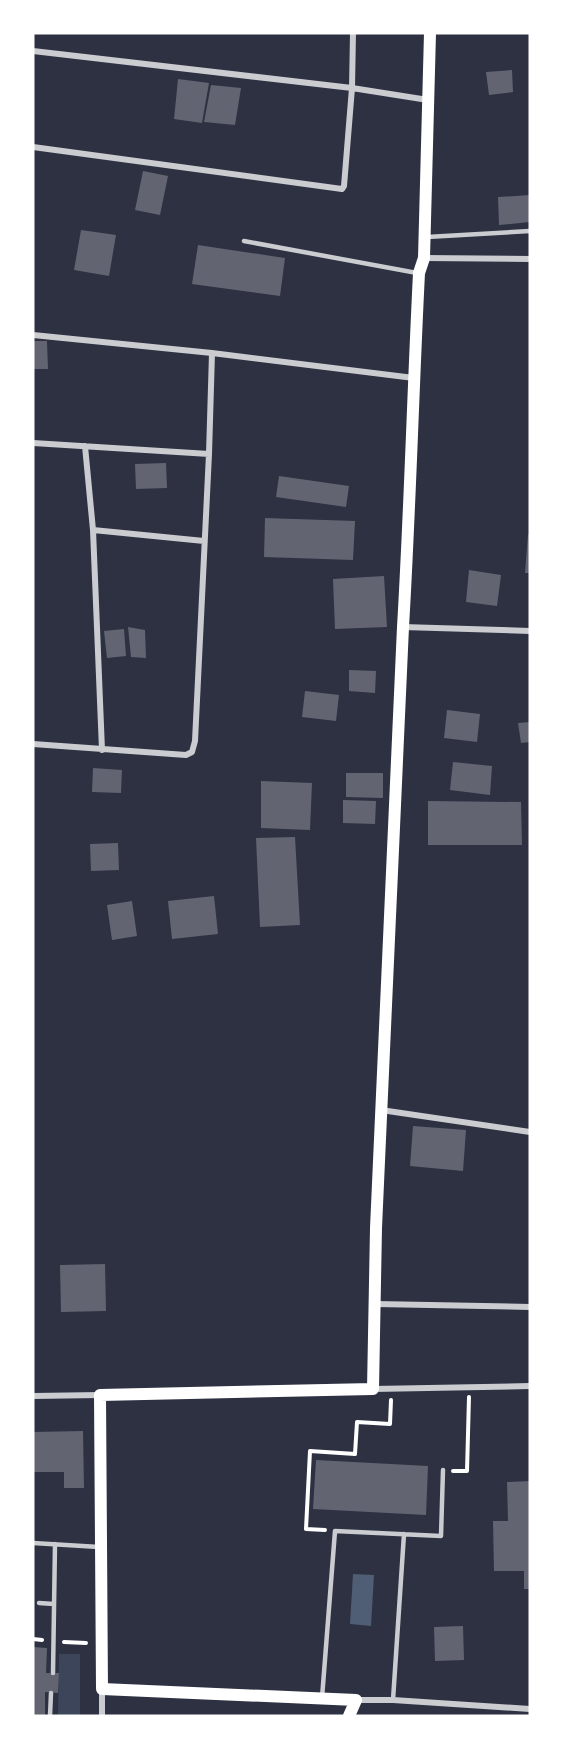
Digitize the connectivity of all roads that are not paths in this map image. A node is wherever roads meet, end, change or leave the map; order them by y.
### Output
1 (353, 33) edge
2 (430, 33) edge
3 (33, 51) edge
4 (352, 87) junction
5 (428, 100) junction
6 (33, 147) edge
7 (530, 231) edge
8 (424, 237) junction
9 (244, 241) dead end
10 (424, 258) junction
11 (530, 259) edge
12 (419, 273) junction
13 (33, 335) edge
14 (212, 353) junction
15 (414, 378) junction
16 (33, 444) edge
17 (85, 446) junction
18 (209, 454) junction
19 (93, 530) junction
20 (204, 540) junction
21 (403, 627) junction
22 (530, 631) edge
23 (33, 744) edge
24 (102, 750) junction
25 (381, 1110) junction
26 (530, 1132) edge
27 (376, 1304) junction
28 (530, 1307) edge
29 (530, 1386) edge
30 (373, 1389) junction
31 (100, 1395) junction
32 (33, 1396) edge
33 (443, 1470) dead end
34 (404, 1534) junction
35 (33, 1543) edge
36 (55, 1544) junction
37 (101, 1547) junction
38 (39, 1604) dead end
39 (54, 1604) junction
40 (53, 1673) dead end
41 (102, 1689) junction
42 (51, 1693) dead end
43 (322, 1698) junction
44 (356, 1700) junction
45 (393, 1701) junction
46 (530, 1709) edge
47 (50, 1716) edge
48 (102, 1716) edge
49 (349, 1716) edge
50 (362, 1716) edge

1 - 4 street
2 - 5 main road
3 - 4 street
4 - 5 street
4 - 6 street
5 - 8 main road
7 - 8 lane
8 - 10 main road
9 - 12 lane
10 - 11 street
10 - 12 main road
12 - 15 main road
13 - 14 street
14 - 15 street
14 - 18 street
15 - 21 main road
16 - 17 street
17 - 18 street
17 - 19 street
18 - 20 street
19 - 20 street
19 - 24 street
20 - 24 street
21 - 22 street
21 - 25 main road
23 - 24 street
25 - 26 street
25 - 27 main road
27 - 28 street
27 - 30 main road
29 - 30 street
30 - 31 main road
31 - 32 street
31 - 37 main road
33 - 34 lane
34 - 43 lane
34 - 45 lane
35 - 36 lane
36 - 37 lane
36 - 39 lane
37 - 41 main road
38 - 39 lane
39 - 40 lane
41 - 43 main road
41 - 48 street
42 - 47 lane
43 - 44 main road
44 - 45 street
44 - 49 main road
44 - 50 main road
45 - 46 street

